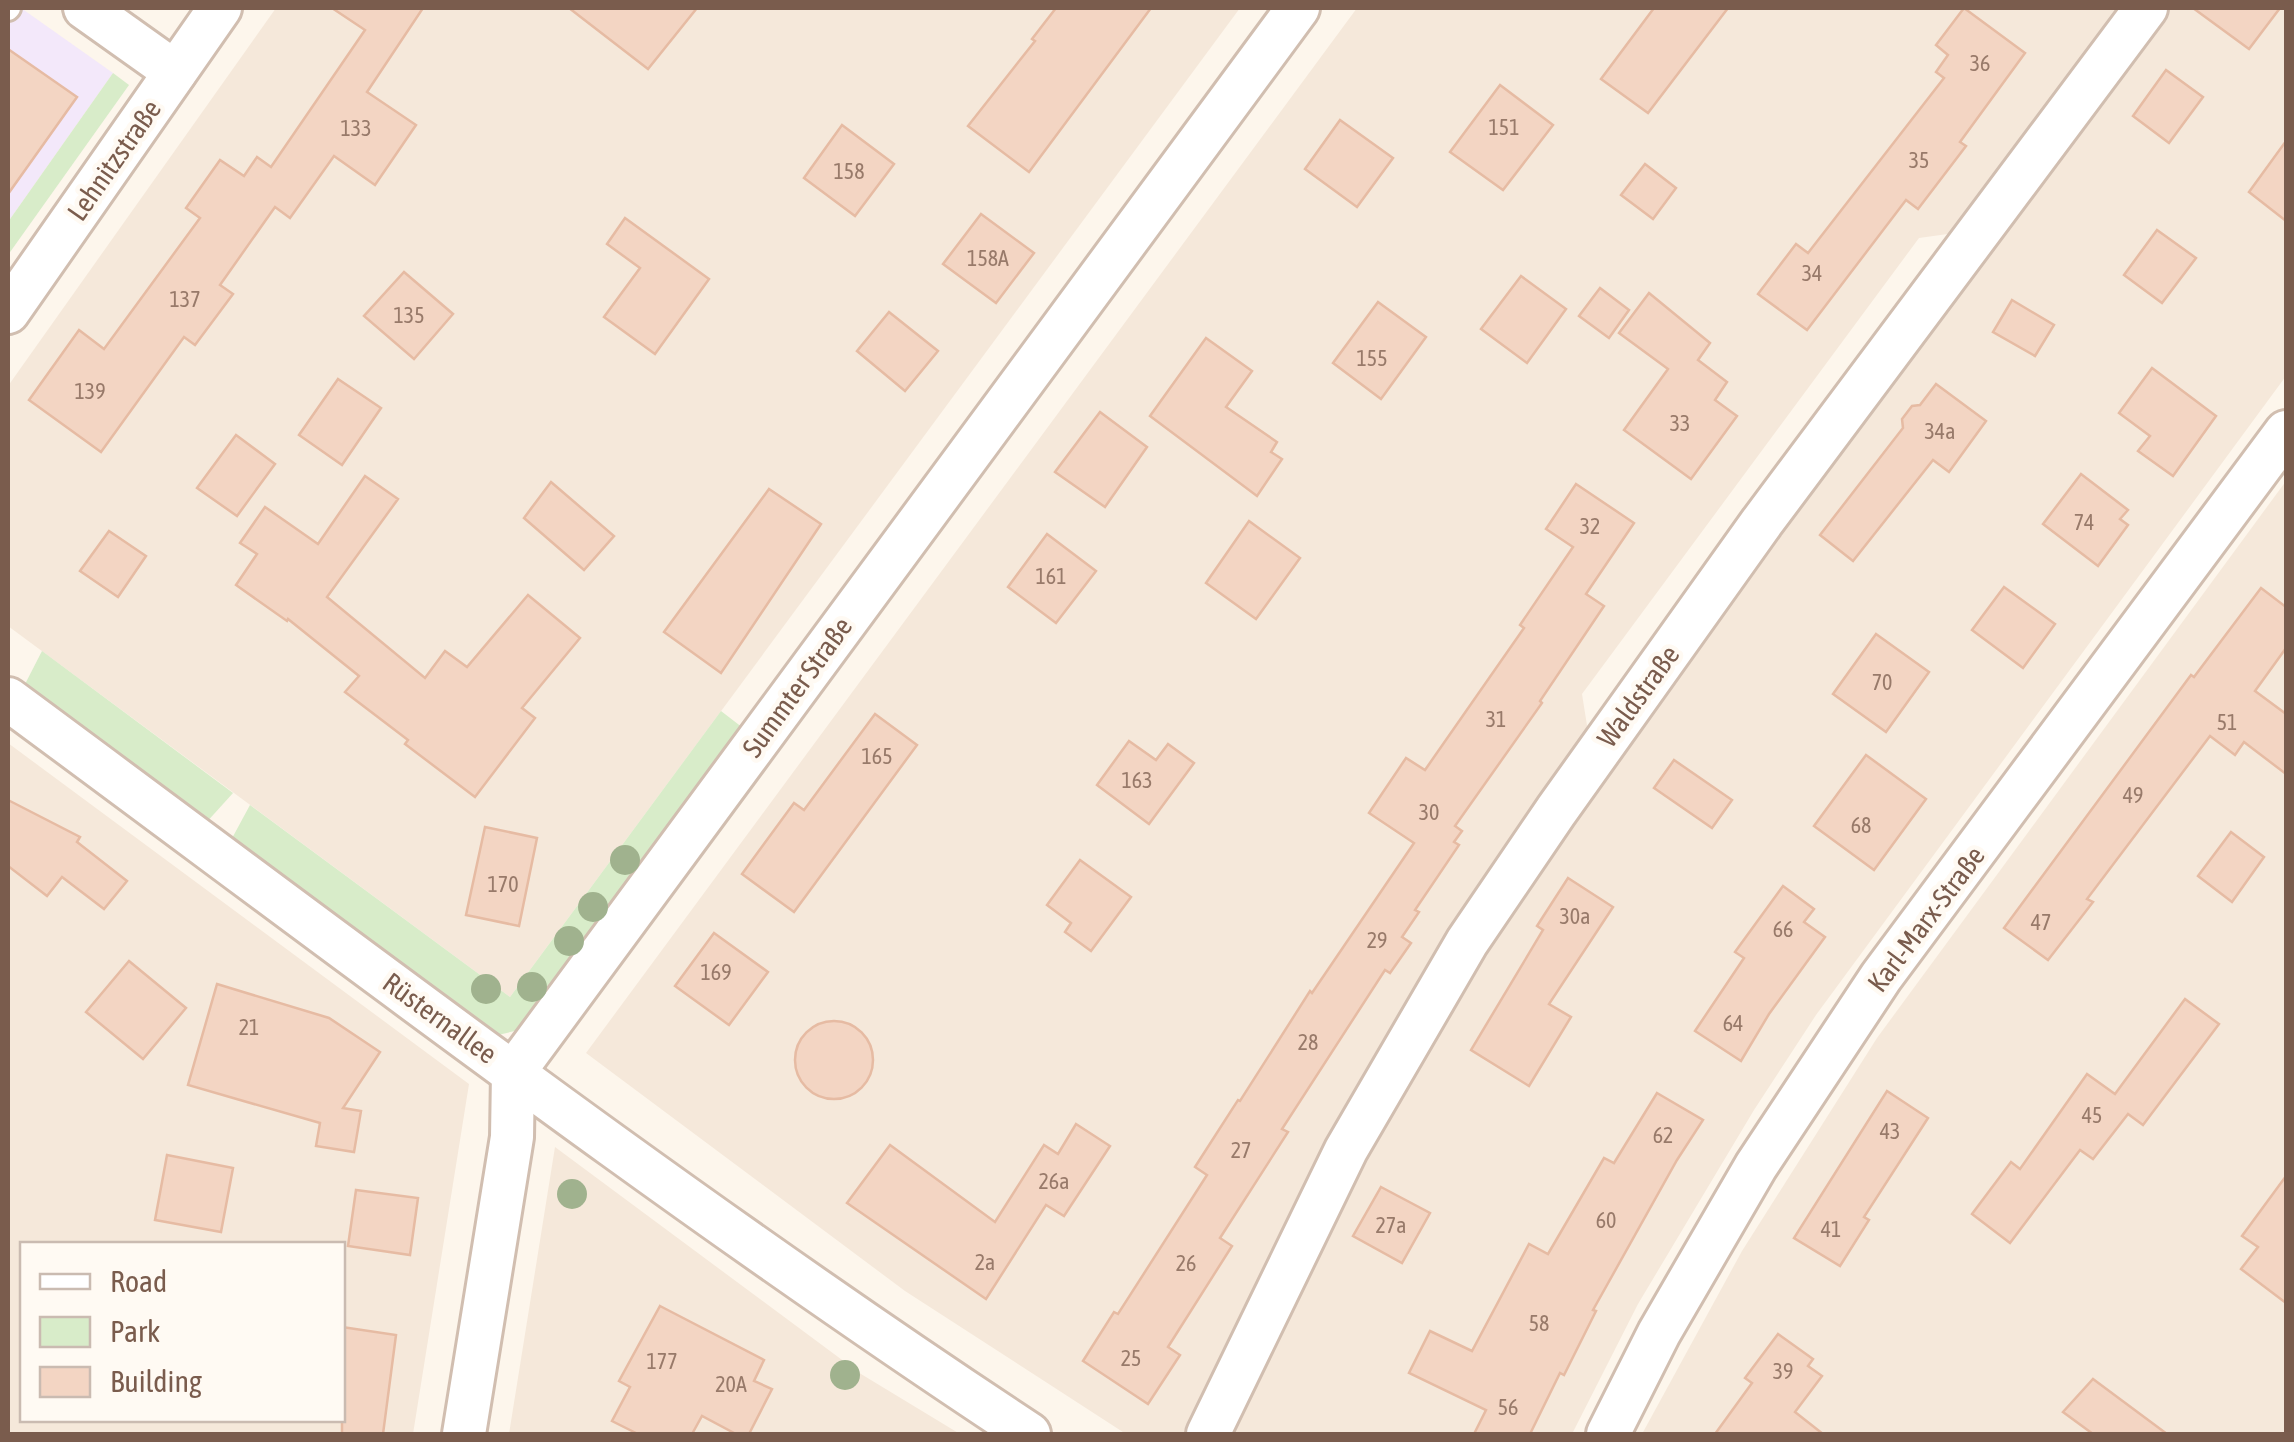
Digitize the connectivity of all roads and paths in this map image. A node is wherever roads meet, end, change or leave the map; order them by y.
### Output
1 (84, 8) edge
2 (220, 8) edge
3 (1298, 8) edge
4 (2146, 8) edge
5 (174, 72) junction
6 (8, 312) edge
7 (2286, 432) edge
8 (8, 699) edge
9 (513, 1072) junction
10 (464, 1434) edge
11 (1029, 1434) edge
12 (1208, 1434) edge
13 (1608, 1434) edge

1 - 5 street
2 - 5 street, Lehnitzstraße
3 - 9 street, Summter Straße
4 - 12 street, Waldstraße
5 - 6 street, Lehnitzstraße
7 - 13 street, Karl-Marx-Straße
8 - 9 street, Rüsternallee
9 - 10 street
9 - 11 street, Rüsternallee

